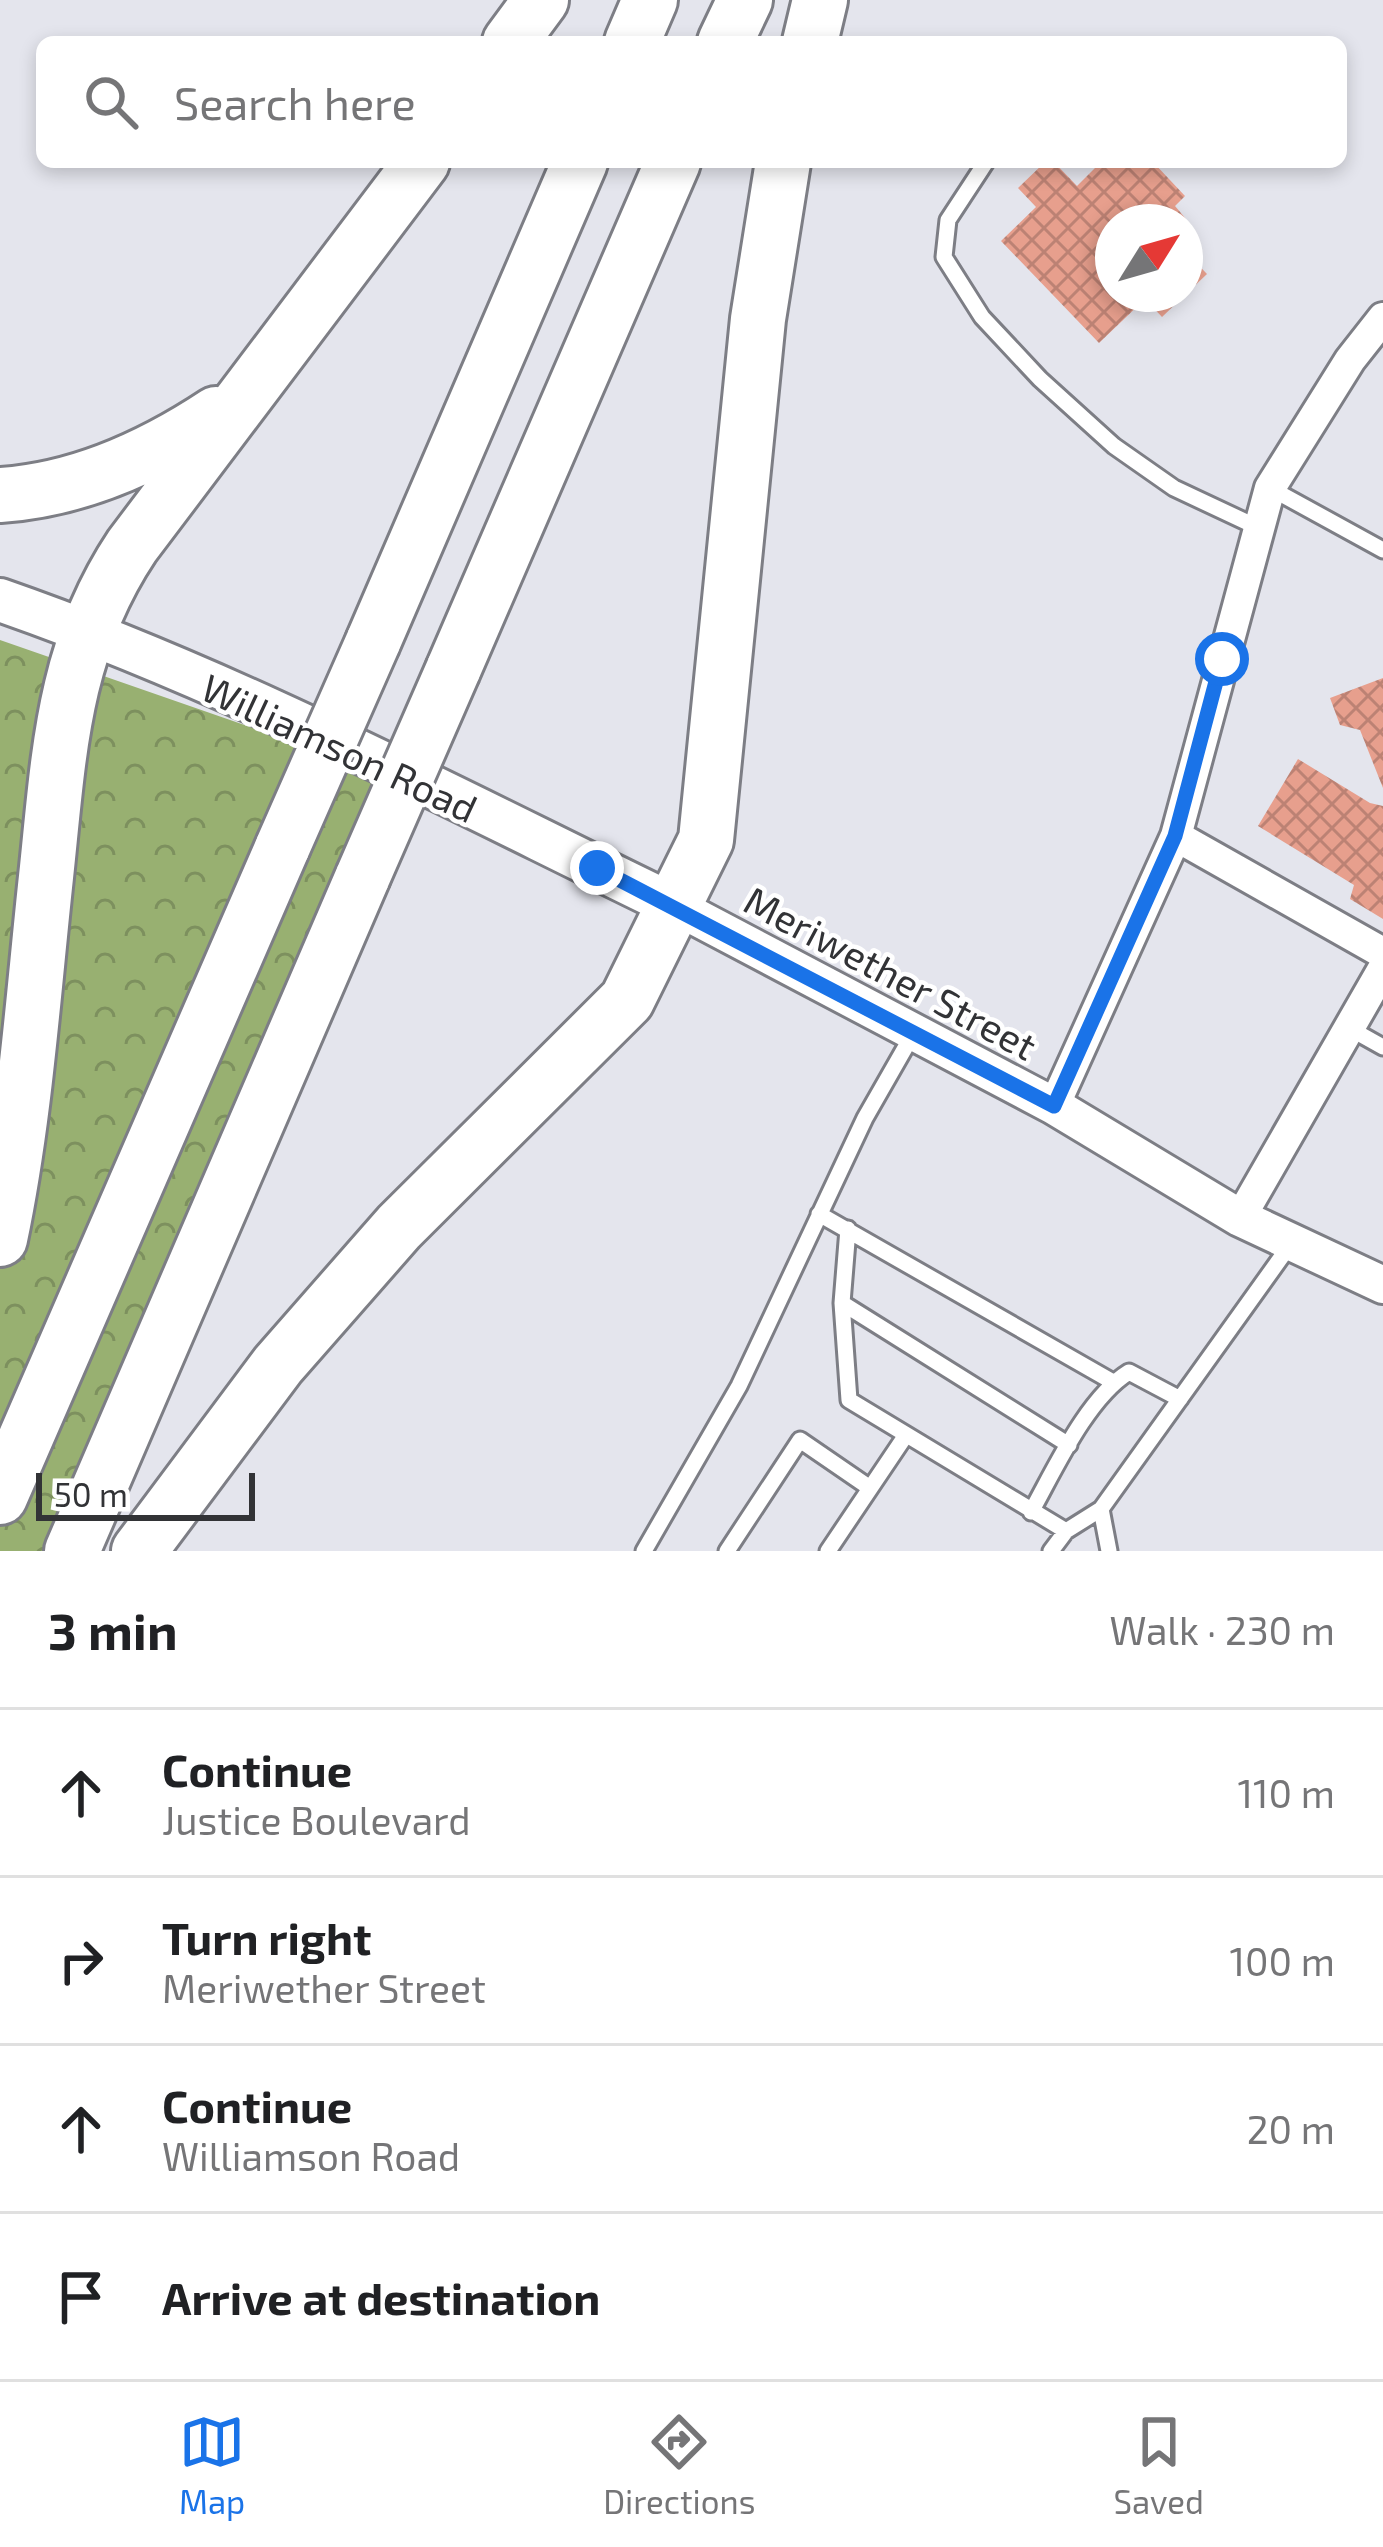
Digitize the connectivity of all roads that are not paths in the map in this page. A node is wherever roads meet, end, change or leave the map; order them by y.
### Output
1 (541, 0) edge
2 (650, 0) edge
3 (745, 0) edge
4 (820, 0) edge
5 (514, 36) edge
6 (635, 36) edge
7 (728, 36) edge
8 (811, 36) edge
9 (417, 168) edge
10 (577, 168) edge
11 (670, 168) edge
12 (782, 168) edge
13 (982, 168) edge
14 (1383, 318) edge
15 (243, 396) junction
16 (1270, 488) junction
17 (0, 495) edge
18 (1257, 527) junction
19 (1383, 550) edge
20 (0, 600) edge
21 (86, 630) junction
22 (1175, 836) junction
23 (675, 906) junction
24 (1383, 953) edge
25 (1383, 969) edge
26 (1349, 1028) junction
27 (914, 1032) junction
28 (1383, 1047) edge
29 (1054, 1106) junction
30 (819, 1214) junction
31 (1240, 1218) junction
32 (848, 1228) junction
33 (0, 1239) edge
34 (1292, 1242) junction
35 (1383, 1285) edge
36 (842, 1303) junction
37 (1113, 1382) junction
38 (1180, 1400) junction
39 (906, 1435) junction
40 (1069, 1445) junction
41 (870, 1488) junction
42 (0, 1497) edge
43 (1101, 1509) junction
44 (1031, 1512) junction
45 (1066, 1531) junction
46 (72, 1551) edge
47 (140, 1551) edge
48 (644, 1551) edge
49 (727, 1551) edge
50 (828, 1551) edge
51 (1051, 1551) edge
52 (1109, 1551) edge

1 - 5 highway
2 - 6 highway
3 - 7 highway
4 - 8 highway
9 - 15 highway
10 - 42 highway, bridge
11 - 46 highway, bridge
12 - 23 highway
13 - 18 lane
14 - 16 street
15 - 17 highway
15 - 21 highway
16 - 18 street
16 - 19 lane
18 - 22 street
20 - 21 main road, Williamson Road
21 - 23 main road, Williamson Road
21 - 33 highway
22 - 24 street
22 - 29 street
23 - 27 street, Meriwether Street
23 - 47 highway
25 - 26 street
26 - 28 lane
26 - 31 street
27 - 29 street, Meriwether Street
27 - 30 lane
29 - 31 street, Meriwether Street
30 - 32 lane
30 - 48 lane
31 - 34 street, Meriwether Street
32 - 36 lane
32 - 37 lane
34 - 35 street, Meriwether Street
34 - 38 lane
36 - 39 lane
36 - 40 lane
37 - 38 lane
37 - 40 lane
38 - 43 lane
39 - 41 lane
39 - 44 lane
40 - 44 lane
41 - 49 lane
41 - 50 lane
43 - 45 lane
43 - 52 lane
44 - 45 lane
45 - 51 lane

